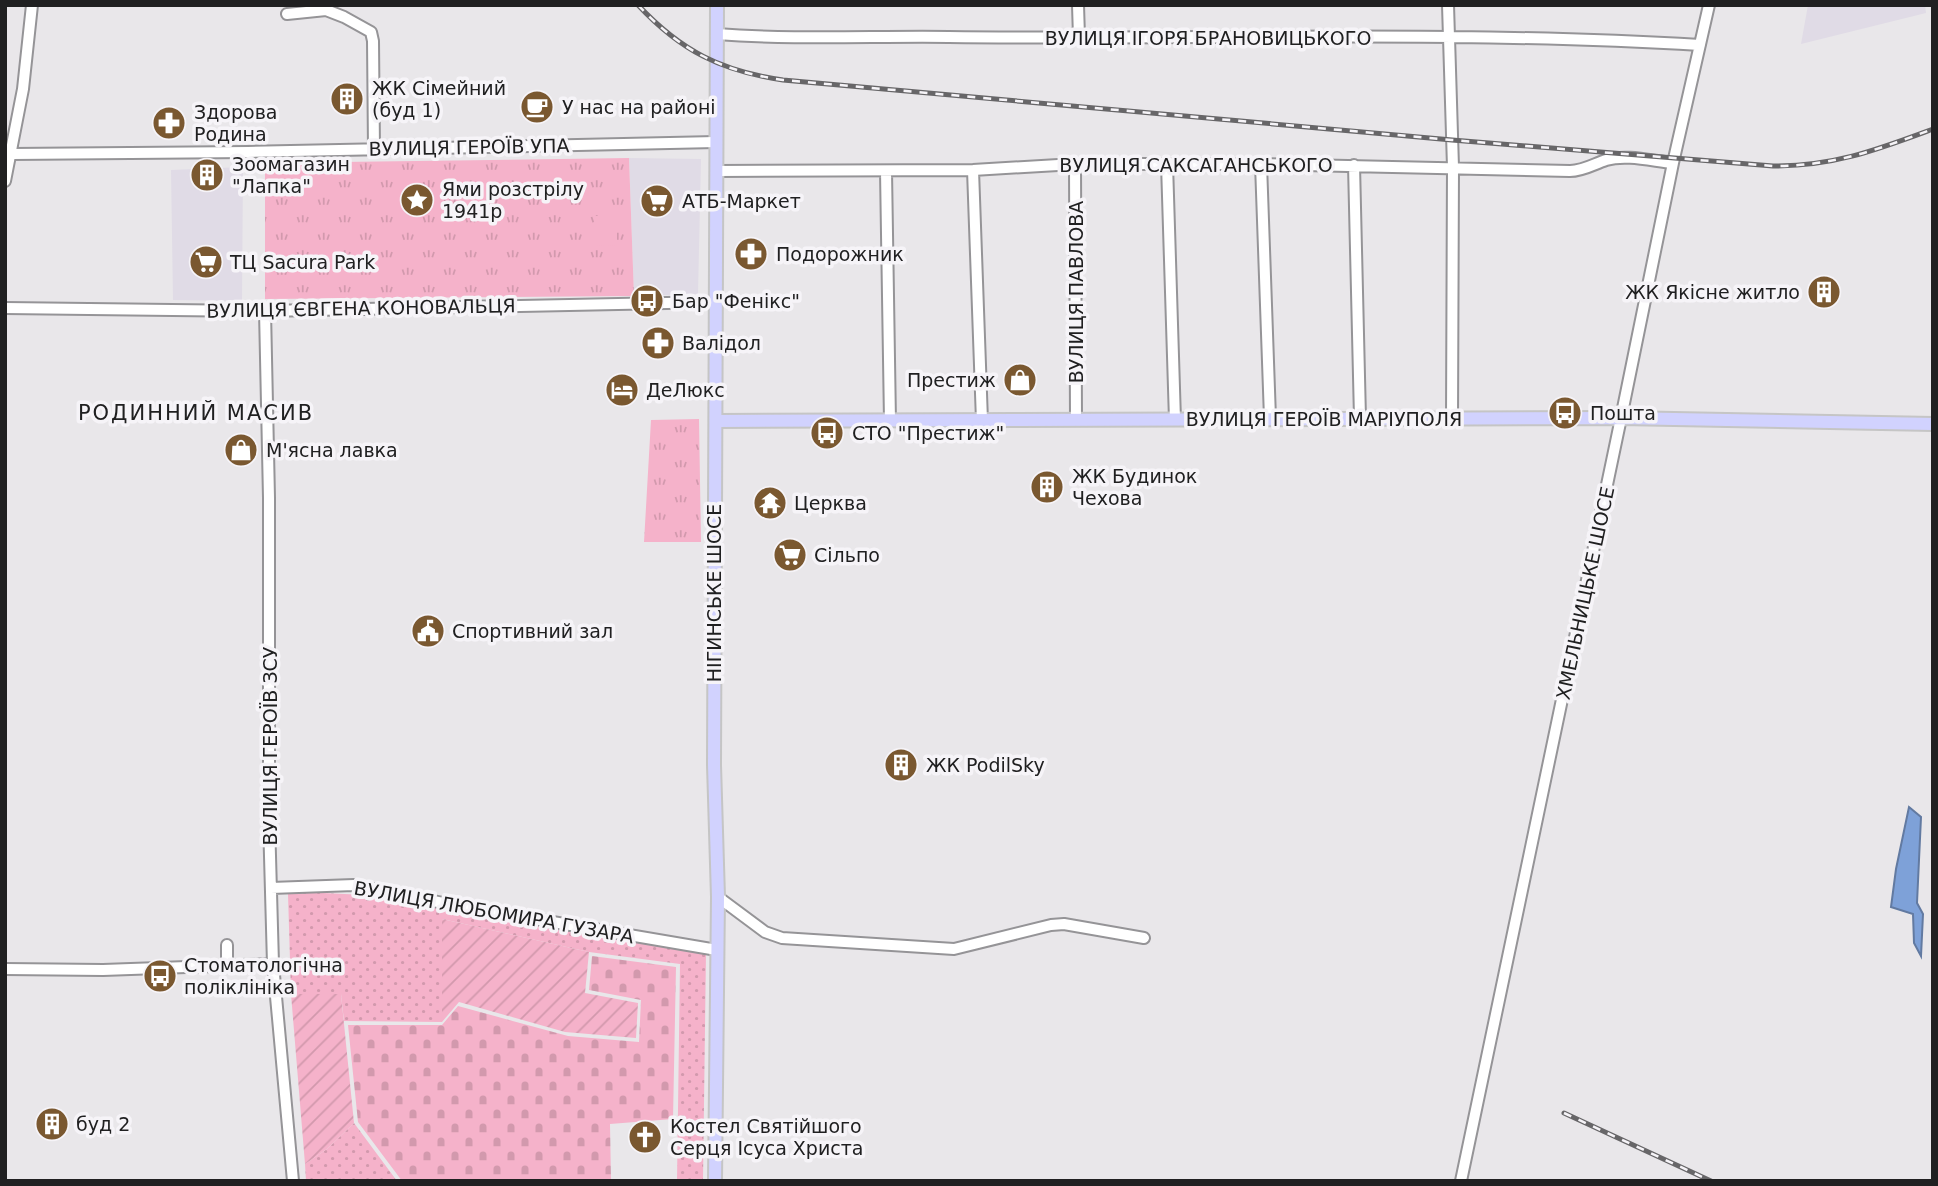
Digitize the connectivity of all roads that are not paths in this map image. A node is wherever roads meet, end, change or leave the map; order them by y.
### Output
1 (32, 5) edge
2 (717, 5) edge
3 (1078, 5) edge
4 (1448, 5) edge
5 (1709, 5) edge
6 (287, 14) dead end
7 (717, 34) junction
8 (1079, 37) junction
9 (1448, 38) junction
10 (1700, 45) junction
11 (716, 142) junction
12 (374, 150) junction
13 (12, 155) junction
14 (1673, 163) junction
15 (1075, 164) junction
16 (1167, 164) junction
17 (1261, 164) junction
18 (1354, 165) junction
19 (1453, 167) junction
20 (973, 170) junction
21 (716, 171) junction
22 (886, 171) junction
23 (5, 181) edge
24 (716, 302) junction
25 (5, 308) edge
26 (265, 311) junction
27 (1270, 418) junction
28 (1360, 418) junction
29 (1622, 418) junction
30 (1175, 419) junction
31 (1452, 419) junction
32 (1076, 420) junction
33 (716, 421) junction
34 (890, 421) junction
35 (982, 421) junction
36 (1933, 424) edge
37 (271, 888) junction
38 (718, 897) junction
39 (1144, 938) dead end
40 (227, 945) dead end
41 (717, 950) junction
42 (273, 964) junction
43 (227, 966) junction
44 (5, 969) edge
45 (293, 1181) edge
46 (715, 1181) edge
47 (1461, 1181) edge

1 - 13 street
2 - 7 main road, НІГИНСЬКЕ ШОСЕ
3 - 8 street
4 - 9 street
5 - 10 street, ХМЕЛЬНИЦЬКЕ ШОСЕ
6 - 12 street
7 - 8 street, ВУЛИЦЯ ІГОРЯ БРАНОВИЦЬКОГО
7 - 11 main road, НІГИНСЬКЕ ШОСЕ
8 - 9 street, ВУЛИЦЯ ІГОРЯ БРАНОВИЦЬКОГО
9 - 10 street, ВУЛИЦЯ ІГОРЯ БРАНОВИЦЬКОГО
9 - 19 street
10 - 14 street, ХМЕЛЬНИЦЬКЕ ШОСЕ
11 - 12 street, ВУЛИЦЯ ГЕРОЇВ УПА
11 - 21 main road, НІГИНСЬКЕ ШОСЕ
12 - 13 street, ВУЛИЦЯ ГЕРОЇВ УПА
13 - 23 street
14 - 19 street, ВУЛИЦЯ САКСАГАНСЬКОГО
14 - 29 street, ХМЕЛЬНИЦЬКЕ ШОСЕ
15 - 16 street, ВУЛИЦЯ САКСАГАНСЬКОГО
15 - 20 street, ВУЛИЦЯ САКСАГАНСЬКОГО
15 - 32 street, ВУЛИЦЯ ПАВЛОВА
16 - 17 street, ВУЛИЦЯ САКСАГАНСЬКОГО
16 - 30 street
17 - 18 street, ВУЛИЦЯ САКСАГАНСЬКОГО
17 - 27 street
18 - 19 street, ВУЛИЦЯ САКСАГАНСЬКОГО
18 - 28 street
19 - 31 street
20 - 22 street, ВУЛИЦЯ САКСАГАНСЬКОГО
20 - 35 street
21 - 22 street, ВУЛИЦЯ САКСАГАНСЬКОГО
21 - 24 main road, НІГИНСЬКЕ ШОСЕ
22 - 34 street
24 - 26 street, ВУЛИЦЯ ЄВГЕНА КОНОВАЛЬЦЯ
24 - 33 main road, НІГИНСЬКЕ ШОСЕ
25 - 26 street, ВУЛИЦЯ ЄВГЕНА КОНОВАЛЬЦЯ
26 - 37 street, ВУЛИЦЯ ГЕРОЇВ ЗСУ
27 - 28 main road, ВУЛИЦЯ ГЕРОЇВ МАРІУПОЛЯ
27 - 30 main road, ВУЛИЦЯ ГЕРОЇВ МАРІУПОЛЯ
28 - 31 main road, ВУЛИЦЯ ГЕРОЇВ МАРІУПОЛЯ
29 - 31 main road, ВУЛИЦЯ ГЕРОЇВ МАРІУПОЛЯ
29 - 36 main road, ВУЛИЦЯ ГЕРОЇВ МАРІУПОЛЯ
29 - 47 street, ХМЕЛЬНИЦЬКЕ ШОСЕ
30 - 32 main road, ВУЛИЦЯ ГЕРОЇВ МАРІУПОЛЯ
32 - 35 main road, ВУЛИЦЯ ГЕРОЇВ МАРІУПОЛЯ
33 - 34 main road, ВУЛИЦЯ ГЕРОЇВ МАРІУПОЛЯ
33 - 38 main road, НІГИНСЬКЕ ШОСЕ
34 - 35 main road, ВУЛИЦЯ ГЕРОЇВ МАРІУПОЛЯ
37 - 41 street, ВУЛИЦЯ ЛЮБОМИРА ГУЗАРА
37 - 42 street, ВУЛИЦЯ ГЕРОЇВ ЗСУ
38 - 39 street
38 - 41 main road, НІГИНСЬКЕ ШОСЕ
40 - 43 street
41 - 46 main road, НІГИНСЬКЕ ШОСЕ
42 - 43 street
42 - 45 street, ВУЛИЦЯ ГЕРОЇВ ЗСУ
43 - 44 street

